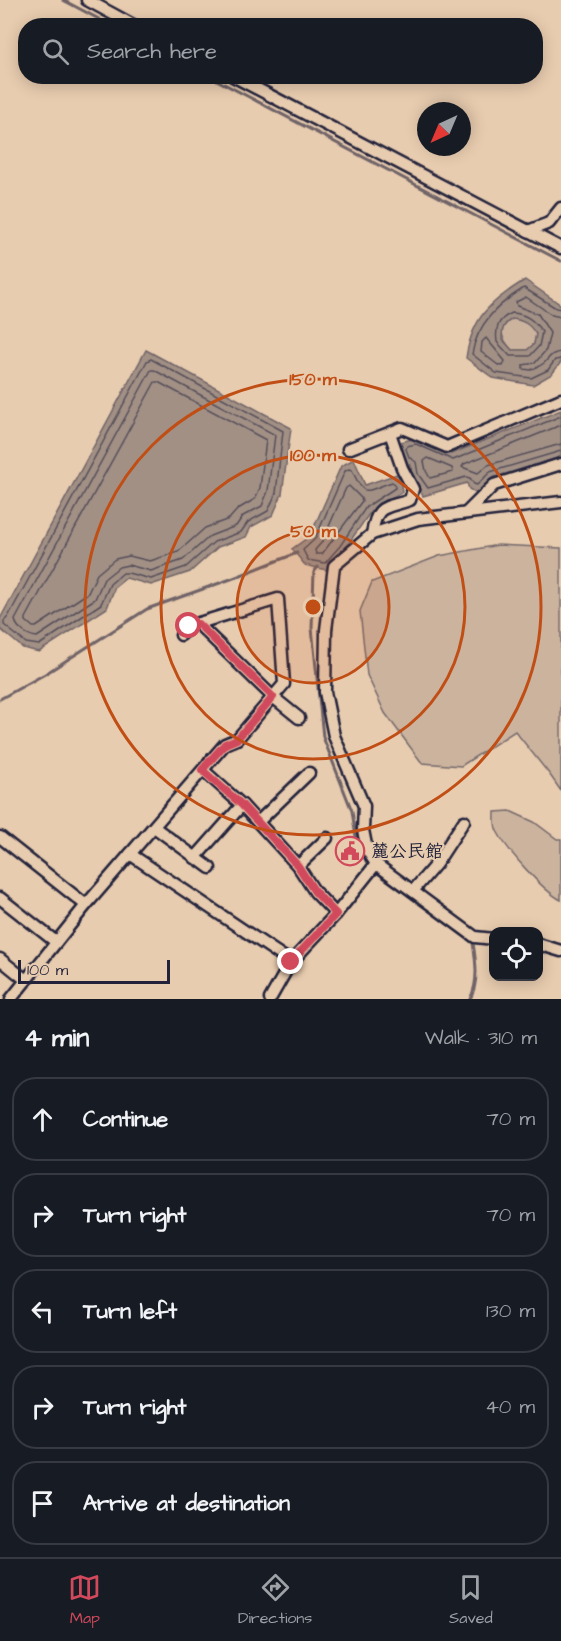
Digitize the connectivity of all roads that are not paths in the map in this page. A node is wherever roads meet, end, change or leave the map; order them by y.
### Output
1 (87, 0) edge
2 (120, 18) edge
3 (248, 84) edge
4 (561, 208) edge
5 (528, 231) junction
6 (561, 248) edge
7 (561, 399) edge
8 (390, 433) junction
9 (348, 449) dead end
10 (561, 464) edge
11 (561, 502) edge
12 (466, 513) junction
13 (372, 534) junction
14 (198, 624) junction
15 (181, 634) dead end
16 (273, 697) junction
17 (299, 718) dead end
18 (202, 770) junction
19 (309, 773) dead end
20 (242, 805) junction
21 (464, 821) dead end
22 (258, 822) junction
23 (154, 827) junction
24 (0, 837) edge
25 (327, 838) dead end
26 (130, 854) junction
27 (195, 858) junction
28 (376, 864) junction
29 (298, 866) junction
30 (210, 868) dead end
31 (413, 891) junction
32 (0, 898) edge
33 (86, 905) junction
34 (336, 914) junction
35 (489, 938) edge
36 (56, 942) junction
37 (543, 946) edge
38 (561, 951) edge
39 (0, 959) edge
40 (291, 962) junction
41 (26, 980) junction
42 (10, 999) edge
43 (270, 999) edge

1 - 2 street
3 - 5 street
4 - 5 street
5 - 6 street
7 - 8 street
8 - 9 street
8 - 13 street
10 - 12 street
11 - 12 street
12 - 13 street
13 - 28 street
14 - 15 street
14 - 16 street
14 - 16 street
16 - 17 street
16 - 18 street
18 - 20 street
18 - 23 street
19 - 22 street
20 - 22 street
20 - 27 street
21 - 31 street
22 - 29 street
23 - 26 street
23 - 27 street
24 - 33 street
25 - 29 street
26 - 33 street
26 - 40 street
27 - 30 street
28 - 31 street
28 - 34 street
29 - 34 street
31 - 35 street
32 - 36 street
33 - 36 street
34 - 40 street
36 - 41 street
37 - 38 street
39 - 41 street
40 - 43 street
41 - 42 street

